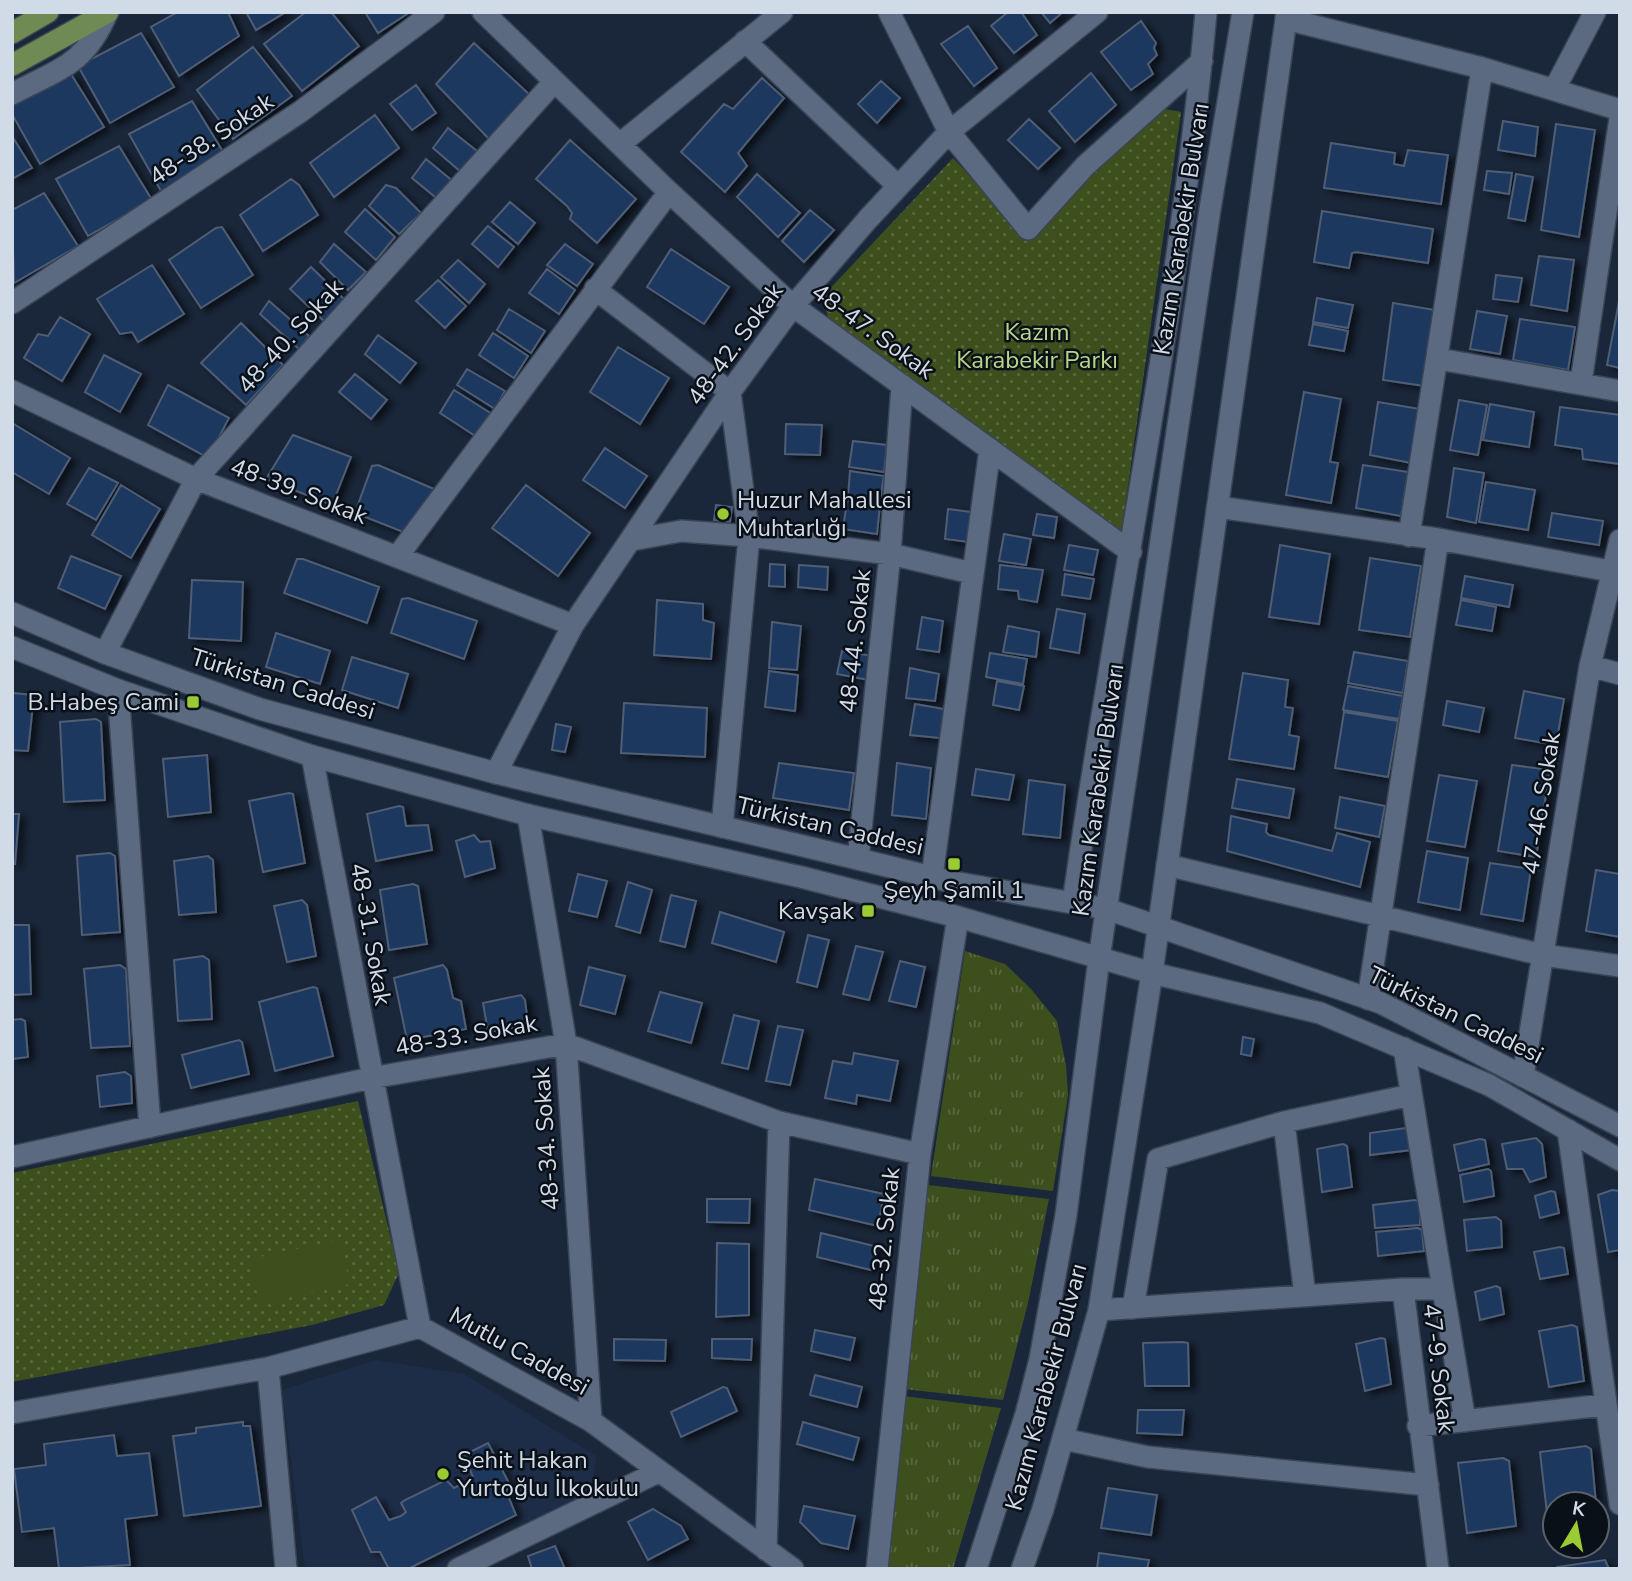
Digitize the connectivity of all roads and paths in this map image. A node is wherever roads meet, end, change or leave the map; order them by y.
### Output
1 (47, 12) edge
2 (434, 12) edge
3 (484, 12) edge
4 (782, 12) edge
5 (889, 12) edge
6 (1097, 12) edge
7 (1206, 12) edge
8 (1243, 12) edge
9 (1595, 12) edge
10 (107, 13) edge
11 (1286, 16) edge
12 (12, 23) edge
13 (12, 33) edge
14 (746, 41) junction
15 (1202, 61) junction
16 (12, 65) edge
17 (1482, 68) junction
18 (554, 82) junction
19 (1554, 90) junction
20 (12, 94) edge
21 (1620, 110) edge
22 (1620, 118) edge
23 (949, 132) junction
24 (620, 144) junction
25 (898, 186) junction
26 (669, 192) junction
27 (595, 289) junction
28 (12, 303) edge
29 (793, 306) junction
30 (1439, 359) junction
31 (1581, 382) junction
32 (902, 385) junction
33 (12, 391) edge
34 (1620, 391) edge
35 (730, 392) junction
36 (990, 449) junction
37 (196, 479) junction
38 (1218, 507) junction
39 (749, 536) junction
40 (1409, 536) junction
41 (1438, 539) junction
42 (632, 540) junction
43 (1620, 540) edge
44 (1131, 552) junction
45 (890, 554) junction
46 (397, 557) junction
47 (1610, 571) junction
48 (972, 572) junction
49 (12, 613) edge
50 (573, 625) junction
51 (12, 647) edge
52 (105, 653) junction
53 (1590, 666) junction
54 (1620, 674) edge
55 (118, 690) junction
56 (312, 756) junction
57 (496, 773) junction
58 (528, 815) junction
59 (722, 827) junction
60 (858, 859) junction
61 (1167, 865) junction
62 (932, 877) junction
63 (1073, 903) junction
64 (1107, 909) junction
65 (1380, 914) junction
66 (958, 917) junction
67 (1158, 927) junction
68 (1542, 956) junction
69 (1099, 959) junction
70 (1620, 966) edge
71 (1152, 973) junction
72 (1368, 999) junction
73 (566, 1044) junction
74 (1404, 1048) junction
75 (1523, 1076) junction
76 (371, 1078) junction
77 (1411, 1095) junction
78 (779, 1122) junction
79 (1284, 1122) junction
80 (1620, 1126) edge
81 (150, 1127) junction
82 (1568, 1130) junction
83 (920, 1154) junction
84 (12, 1157) edge
85 (1620, 1160) edge
86 (1443, 1289) junction
87 (1403, 1290) junction
88 (1305, 1296) junction
89 (1133, 1308) junction
90 (1099, 1310) junction
91 (420, 1327) junction
92 (268, 1368) junction
93 (1604, 1405) junction
94 (12, 1413) edge
95 (591, 1421) junction
96 (1465, 1421) junction
97 (1418, 1426) junction
98 (1063, 1439) junction
99 (658, 1472) junction
100 (1427, 1485) junction
101 (1620, 1504) edge
102 (779, 1562) edge
103 (286, 1569) edge
104 (458, 1569) edge
105 (877, 1569) edge
106 (976, 1569) edge
107 (1022, 1569) edge
108 (1438, 1569) edge

1 - 12 street
1 - 13 main road
2 - 28 street, 48-38. Sokak
3 - 18 street, 48-47. Sokak
4 - 14 street
5 - 23 street
6 - 23 street, 48-42. Sokak
7 - 15 street
8 - 64 street, Kazım Karabekir Bulvarı
9 - 19 street
10 - 16 main road
10 - 20 street
11 - 17 street
11 - 38 street, Kazım Karabekir Bulvarı
14 - 24 street
14 - 25 street
15 - 23 street
15 - 44 street
17 - 19 street
17 - 30 street
18 - 24 street, 48-47. Sokak
18 - 37 street, 48-40. Sokak
19 - 21 street
22 - 31 street
23 - 25 street, 48-42. Sokak
24 - 26 street, 48-47. Sokak
25 - 29 street, 48-42. Sokak
26 - 27 street
26 - 29 street, 48-47. Sokak
27 - 35 street
27 - 46 street
29 - 32 street, 48-47. Sokak
29 - 35 street, 48-42. Sokak
30 - 31 street
30 - 40 street
31 - 34 street
32 - 36 street, 48-47. Sokak
32 - 45 street, 48-44. Sokak
33 - 37 street, 48-39. Sokak
35 - 39 street
35 - 42 street, 48-42. Sokak
36 - 44 street, 48-47. Sokak
36 - 48 street
37 - 46 street, 48-39. Sokak
37 - 52 street, 48-40. Sokak
38 - 40 street
38 - 61 street, Kazım Karabekir Bulvarı
39 - 42 street
39 - 45 street
39 - 59 street
40 - 41 street
41 - 47 street
41 - 65 street
42 - 50 street, 48-42. Sokak
43 - 47 street, 47-46. Sokak
44 - 63 street
45 - 48 street
45 - 60 street, 48-44. Sokak
46 - 50 street, 48-39. Sokak
47 - 53 street, 47-46. Sokak
48 - 62 street
49 - 52 street, Türkistan Caddesi
50 - 57 street, 48-42. Sokak
51 - 55 street, Türkistan Caddesi
52 - 57 street, Türkistan Caddesi
53 - 54 street
53 - 68 street, 47-46. Sokak
55 - 56 street, Türkistan Caddesi
55 - 81 street
56 - 58 street, Türkistan Caddesi
56 - 76 street, 48-31. Sokak
57 - 59 street, Türkistan Caddesi
58 - 66 street, Türkistan Caddesi
58 - 73 street, 48-34. Sokak
59 - 60 street, Türkistan Caddesi
60 - 62 street, Türkistan Caddesi
61 - 65 street
61 - 67 street, Kazım Karabekir Bulvarı
62 - 63 street, Türkistan Caddesi
63 - 64 street, Türkistan Caddesi
64 - 67 street, Türkistan Caddesi
64 - 69 street, Kazım Karabekir Bulvarı
65 - 68 street
65 - 72 street
66 - 69 street, Türkistan Caddesi
66 - 83 street, 48-32. Sokak
67 - 71 street, Kazım Karabekir Bulvarı
67 - 72 street, Türkistan Caddesi
68 - 70 street
68 - 75 street, 47-46. Sokak
69 - 71 street, Türkistan Caddesi
69 - 106 street, Kazım Karabekir Bulvarı
71 - 74 street, Türkistan Caddesi
71 - 90 street, Kazım Karabekir Bulvarı
72 - 75 street, Türkistan Caddesi
73 - 76 street, 48-33. Sokak
73 - 78 street, 48-33. Sokak
73 - 95 street, 48-34. Sokak
74 - 77 street, 47-9. Sokak
74 - 82 street, Türkistan Caddesi
75 - 80 street, Türkistan Caddesi
76 - 81 street, 48-33. Sokak
76 - 91 street, 48-31. Sokak
77 - 79 street
77 - 86 street, 47-9. Sokak
78 - 83 street, 48-33. Sokak
78 - 102 street
79 - 88 street
79 - 89 street
81 - 84 street, 48-33. Sokak
82 - 85 street, Türkistan Caddesi
82 - 93 street
83 - 105 street, 48-32. Sokak
86 - 87 street, 47-9. Sokak
86 - 96 street
87 - 88 street
87 - 97 street, 47-9. Sokak
88 - 89 street
89 - 90 street
90 - 98 street, Kazım Karabekir Bulvarı
91 - 92 street, Mutlu Caddesi
91 - 95 street, Mutlu Caddesi
92 - 94 street, Mutlu Caddesi
92 - 103 street
93 - 96 street
93 - 101 street
95 - 99 street, Mutlu Caddesi
96 - 97 street
97 - 100 street, 47-9. Sokak
98 - 100 street
98 - 107 street, Kazım Karabekir Bulvarı
99 - 102 street, Mutlu Caddesi
99 - 104 street
100 - 108 street, 47-9. Sokak

